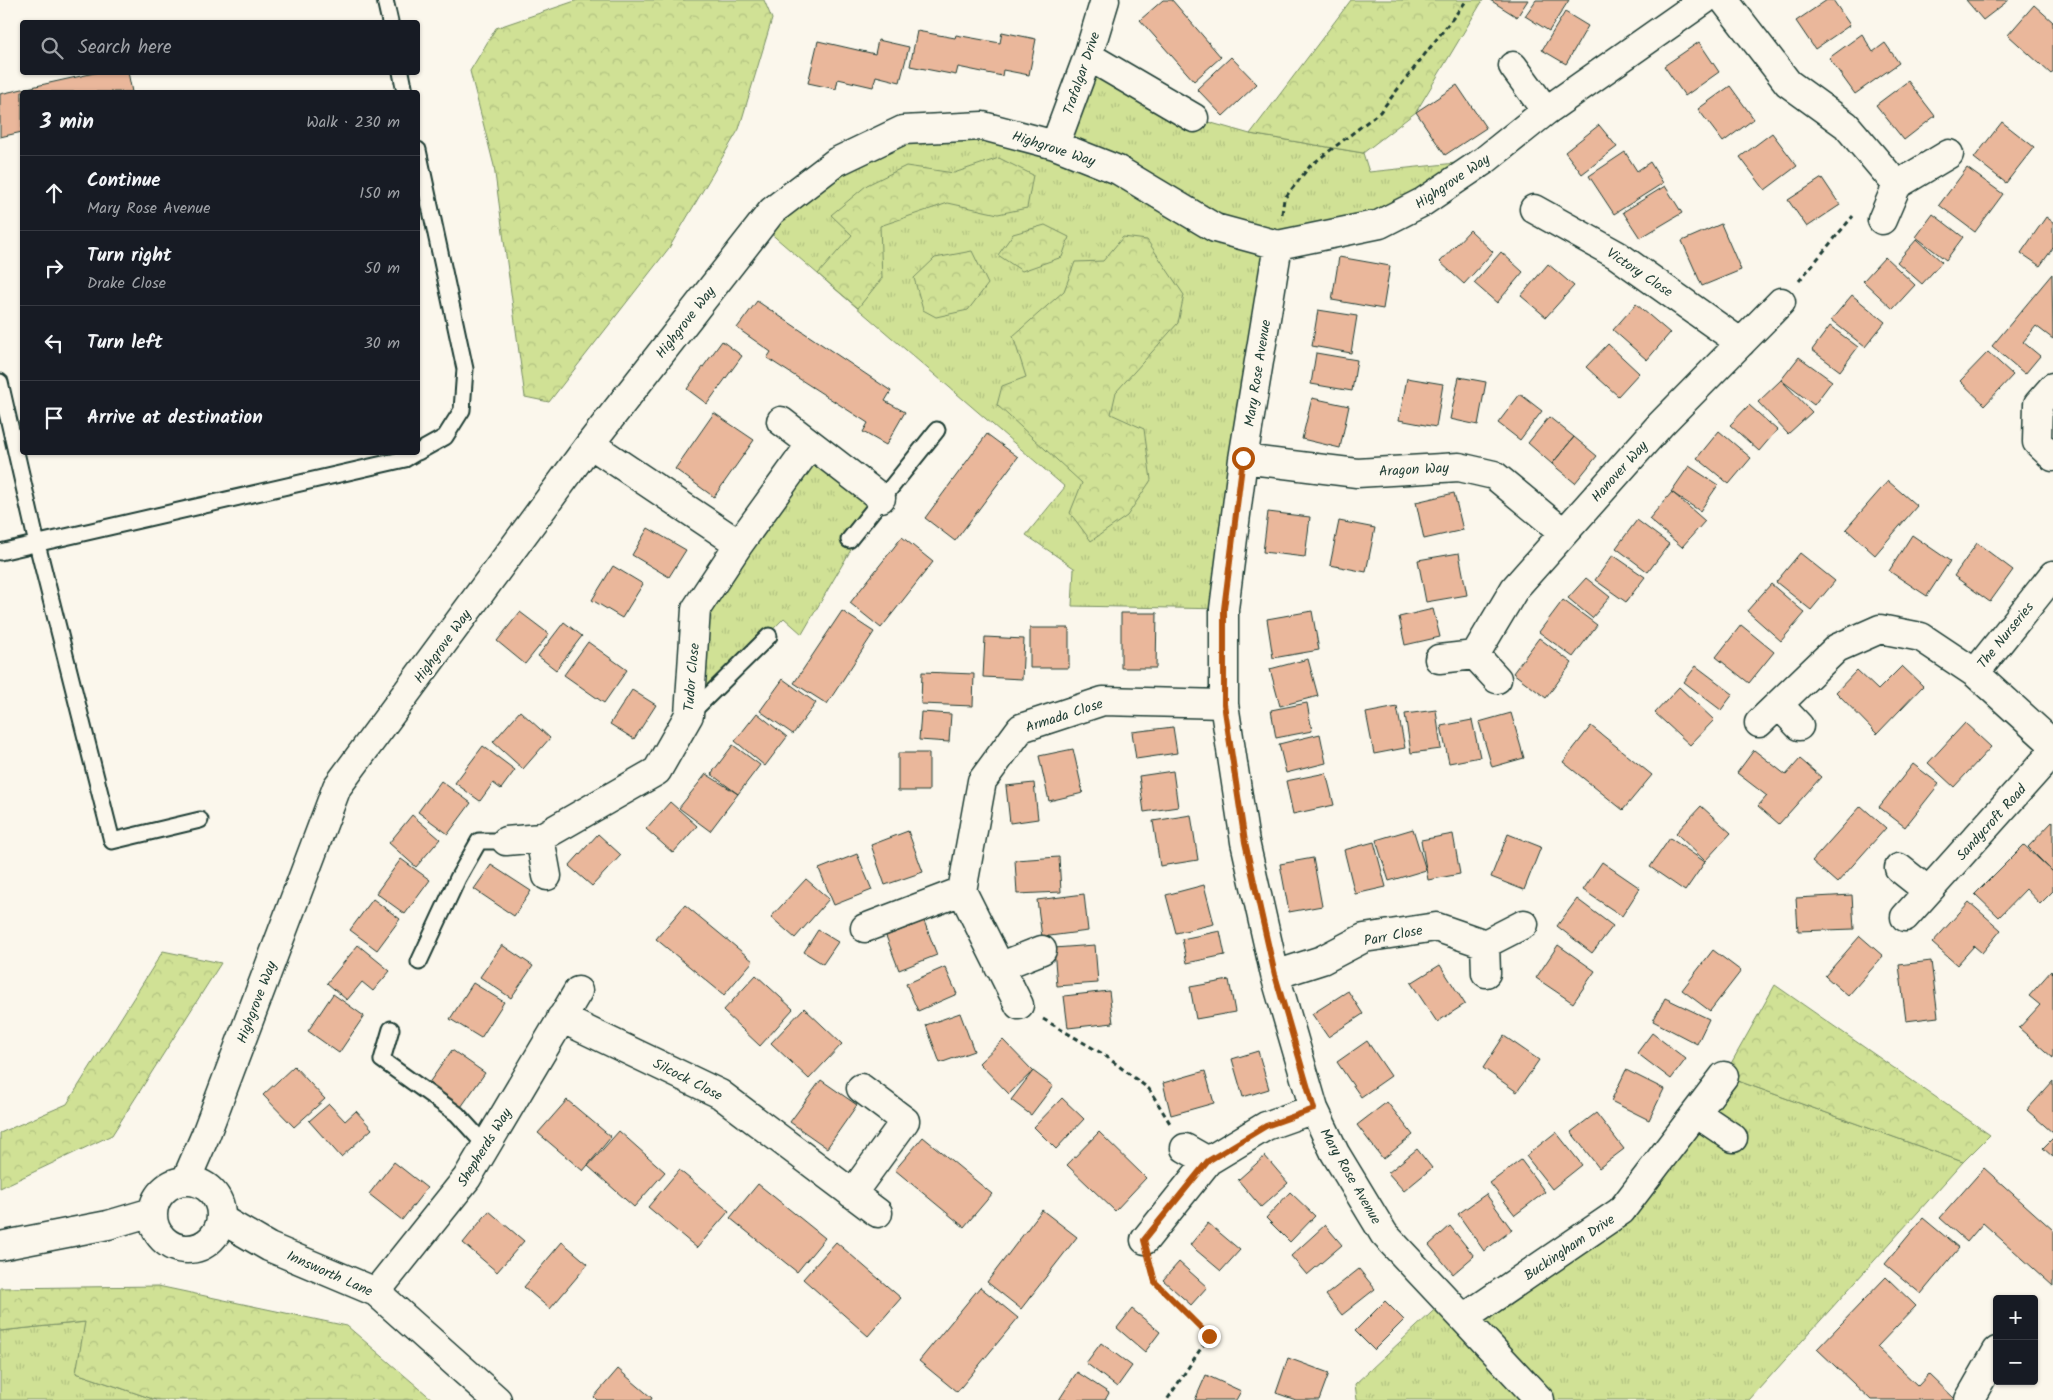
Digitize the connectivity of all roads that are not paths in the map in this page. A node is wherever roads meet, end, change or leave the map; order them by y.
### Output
1 (385, 0) edge
2 (1104, 0) edge
3 (1704, 0) edge
4 (1724, 0) edge
5 (390, 20) edge
6 (1088, 56) junction
7 (1513, 66) dead end
8 (402, 75) edge
9 (405, 90) edge
10 (1546, 111) junction
11 (1194, 118) dead end
12 (1055, 146) junction
13 (1949, 154) dead end
14 (420, 160) edge
15 (1897, 185) junction
16 (1534, 209) dead end
17 (1870, 216) road end
18 (1278, 245) junction
19 (1781, 302) road end
20 (1741, 343) junction
21 (0, 382) edge
22 (2053, 387) edge
23 (781, 421) dead end
24 (937, 430) dead end
25 (590, 444) junction
26 (811, 444) junction
27 (420, 450) edge
28 (412, 455) edge
29 (2053, 457) edge
30 (1243, 458) junction
31 (882, 498) junction
32 (1564, 533) junction
33 (848, 540) dead end
34 (37, 544) junction
35 (739, 544) junction
36 (0, 552) edge
37 (2053, 575) edge
38 (769, 636) dead end
39 (1475, 655) junction
40 (1439, 659) dead end
41 (1975, 673) junction
42 (1496, 679) dead end
43 (1224, 704) junction
44 (1779, 705) junction
45 (689, 715) junction
46 (1759, 723) dead end
47 (1799, 726) dead end
48 (2053, 744) edge
49 (2053, 752) edge
50 (200, 820) dead end
51 (540, 838) junction
52 (506, 841) joint
53 (1899, 868) dead end
54 (547, 876) dead end
55 (962, 891) junction
56 (1928, 891) junction
57 (1905, 917) dead end
58 (1524, 924) dead end
59 (865, 928) dead end
60 (1485, 944) junction
61 (1042, 950) dead end
62 (418, 962) dead end
63 (999, 967) junction
64 (1486, 973) dead end
65 (1275, 975) junction
66 (578, 991) dead end
67 (1019, 1005) road end
68 (561, 1018) junction
69 (391, 1029) dead end
70 (1724, 1076) dead end
71 (861, 1088) dead end
72 (1314, 1109) junction
73 (1696, 1113) junction
74 (1732, 1138) dead end
75 (486, 1146) junction
76 (186, 1180) junction
77 (852, 1194) junction
78 (152, 1212) junction
79 (878, 1213) dead end
80 (221, 1219) junction
81 (1144, 1240) road end
82 (0, 1246) edge
83 (376, 1292) junction
84 (1464, 1318) junction
85 (1993, 1358) edge
86 (497, 1400) edge
87 (1540, 1400) edge
88 (1969, 1400) edge

1 - 5 lane
2 - 6 street, Trafalgar Drive
3 - 10 street, Highgrove Way
4 - 15 street
6 - 11 street
6 - 12 street, Trafalgar Drive
7 - 10 street
8 - 9 lane
10 - 18 street, Highgrove Way
12 - 18 street, Highgrove Way
12 - 25 street, Highgrove Way
13 - 15 street
14 - 27 lane
15 - 17 street
16 - 20 street, Victory Close
18 - 30 street, Mary Rose Avenue
19 - 20 street, Hanover Way
20 - 32 street, Hanover Way
21 - 34 lane
22 - 29 street
23 - 26 street
24 - 31 lane
25 - 35 street
25 - 76 street, Highgrove Way
26 - 31 street
26 - 35 street, Tudor Close
28 - 34 lane
30 - 32 street, Aragon Way
30 - 43 street, Mary Rose Avenue
31 - 33 lane
32 - 39 street, Hanover Way
34 - 36 lane
34 - 50 lane
35 - 45 street, Tudor Close
37 - 41 street, The Nurseries
38 - 45 lane
39 - 40 street
39 - 42 street
41 - 44 street
41 - 48 street
43 - 55 street, Armada Close
43 - 65 street, Mary Rose Avenue
44 - 46 street
44 - 47 street
45 - 51 street, Tudor Close
49 - 56 street, Sandycroft Road
51 - 52 street, Tudor Close
51 - 54 street
52 - 62 lane
53 - 56 street
55 - 59 street
55 - 63 street
56 - 57 street, Sandycroft Road
58 - 60 street
60 - 64 street
60 - 65 street, Parr Close
61 - 63 street
63 - 67 street
65 - 72 street, Mary Rose Avenue
66 - 68 street, Shepherds Way
68 - 75 street, Shepherds Way
68 - 77 street, Silcock Close
69 - 75 lane
70 - 73 street, Buckingham Drive
71 - 77 street
72 - 81 street
72 - 84 street, Mary Rose Avenue
73 - 74 street
73 - 84 street, Buckingham Drive
75 - 83 street, Shepherds Way
76 - 78 street
76 - 80 street
77 - 79 street, Silcock Close
78 - 80 street
78 - 82 street
80 - 83 street, Innsworth Lane
83 - 86 street, Innsworth Lane
84 - 87 street, Mary Rose Avenue
85 - 88 street

